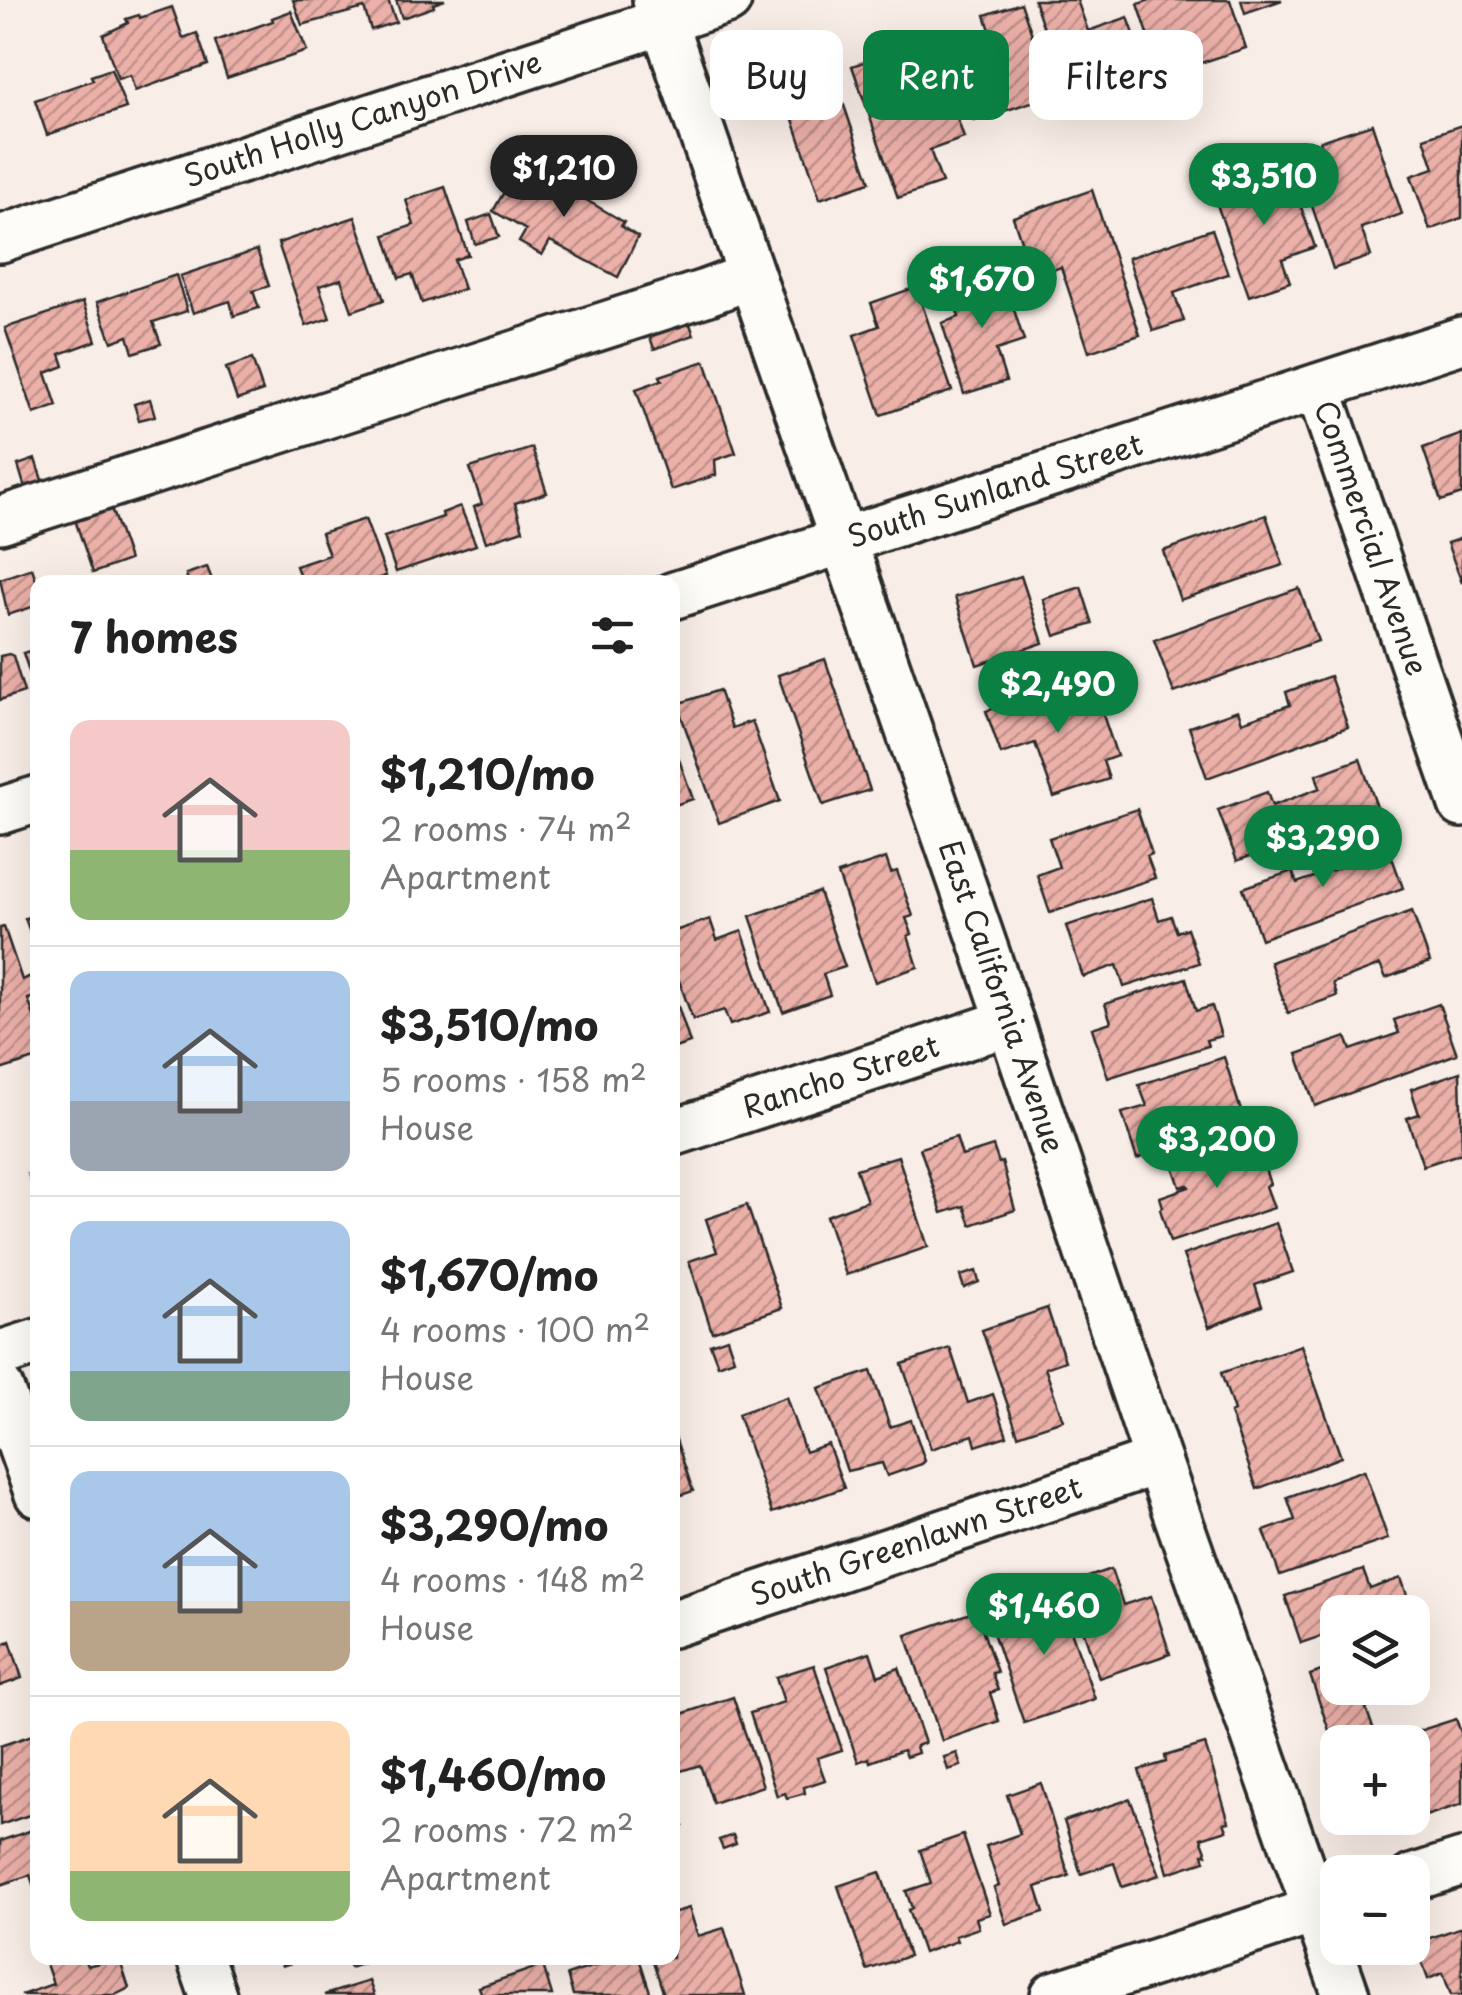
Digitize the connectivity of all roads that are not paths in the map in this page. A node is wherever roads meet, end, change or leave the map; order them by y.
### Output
1 (728, 0) edge
2 (659, 10) edge
3 (0, 239) edge
4 (752, 276) junction
5 (1462, 340) edge
6 (1318, 387) junction
7 (0, 520) edge
8 (843, 541) junction
9 (680, 593) edge
10 (30, 802) edge
11 (1462, 804) edge
12 (0, 811) edge
13 (1010, 1022) junction
14 (680, 1130) edge
15 (30, 1345) edge
16 (0, 1354) edge
17 (0, 1388) edge
18 (1158, 1461) junction
19 (30, 1472) edge
20 (680, 1621) edge
21 (1462, 1862) edge
22 (1430, 1872) edge
23 (1320, 1889) edge
24 (1320, 1909) edge
25 (203, 1965) edge
26 (1340, 1965) edge
27 (214, 1995) edge
28 (1054, 1995) edge
29 (1346, 1995) edge

1 - 2 street, South Holly Canyon Drive
2 - 3 street, South Holly Canyon Drive
2 - 4 street, East California Avenue
4 - 7 street
4 - 8 street, East California Avenue
5 - 6 street, South Sunland Street
6 - 8 street, South Sunland Street
6 - 11 street, Commercial Avenue
8 - 9 street, South Sunland Street
8 - 13 street, East California Avenue
10 - 12 street
13 - 14 street, Rancho Street
13 - 18 street, East California Avenue
15 - 16 street
17 - 19 street
18 - 20 street, South Greenlawn Street
18 - 23 street, East California Avenue
21 - 22 street
24 - 28 street
25 - 27 street
26 - 29 street, East California Avenue

